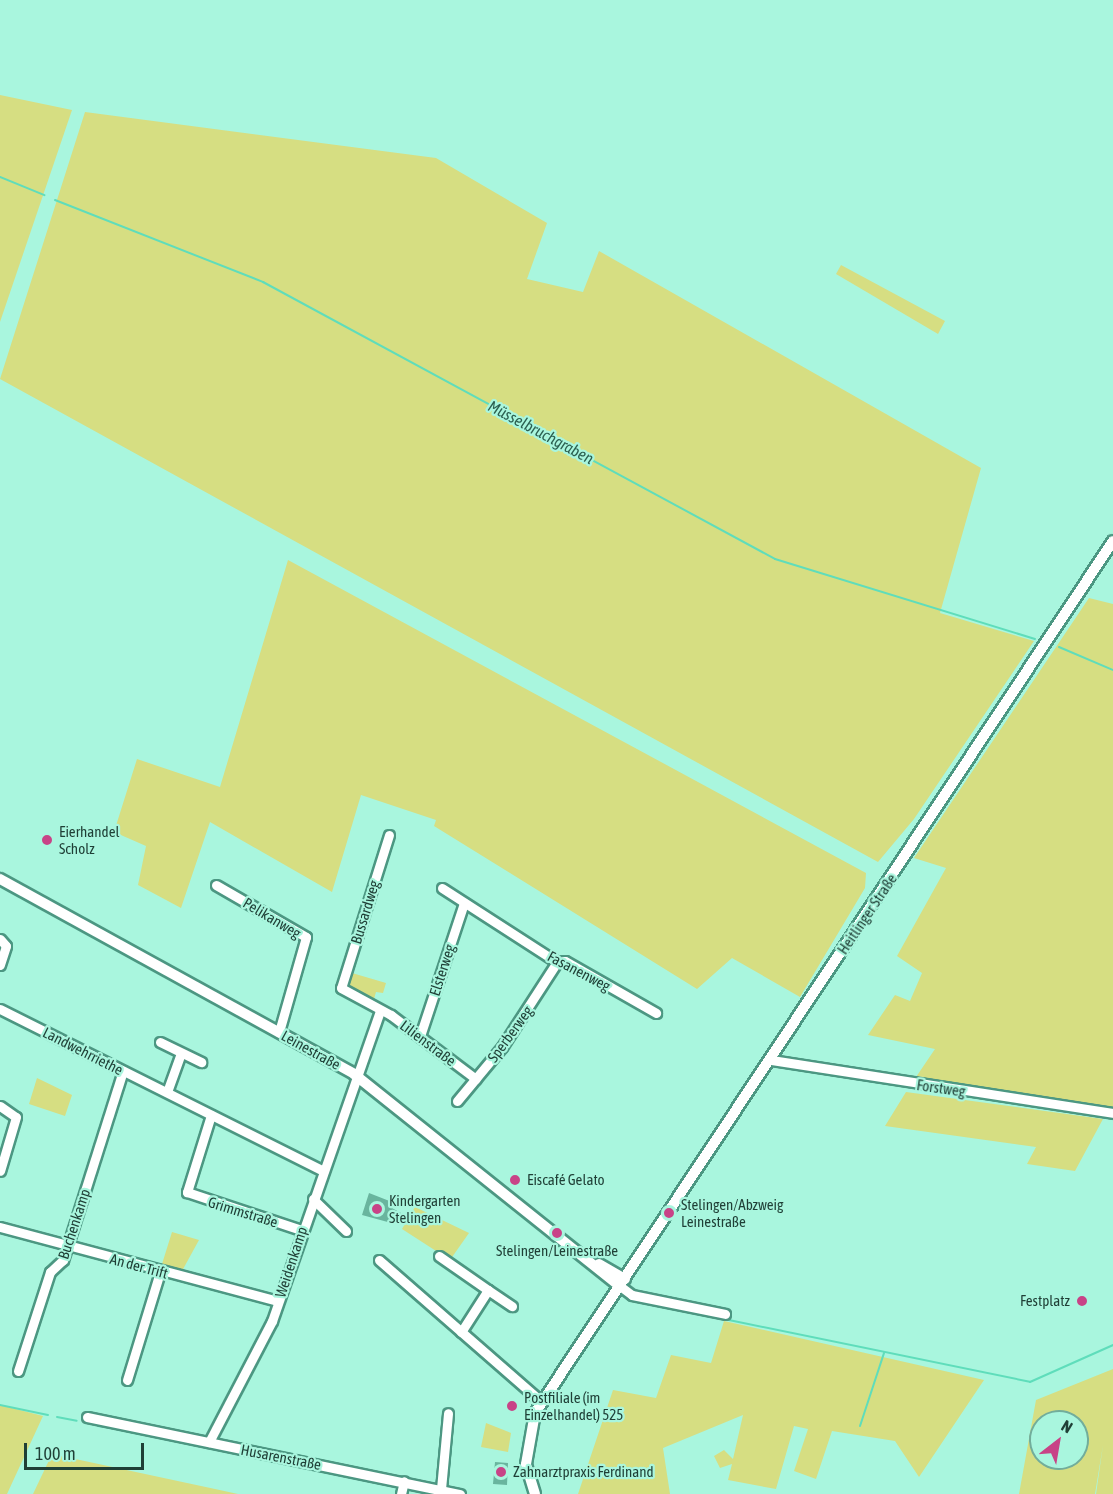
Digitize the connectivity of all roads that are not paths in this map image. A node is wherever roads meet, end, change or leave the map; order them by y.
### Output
1 (1113, 541) edge
2 (389, 835) dead end
3 (0, 879) edge
4 (216, 885) dead end
5 (442, 888) dead end
6 (464, 903) junction
7 (0, 939) edge
8 (556, 962) junction
9 (0, 964) edge
10 (341, 988) joint
11 (0, 1009) edge
12 (380, 1010) junction
13 (656, 1013) dead end
14 (279, 1032) junction
15 (420, 1036) junction
16 (160, 1042) dead end
17 (181, 1053) junction
18 (771, 1060) junction
19 (201, 1062) dead end
20 (123, 1071) junction
21 (354, 1074) junction
22 (476, 1079) junction
23 (167, 1092) junction
24 (457, 1101) dead end
25 (0, 1106) edge
26 (1113, 1113) edge
27 (211, 1115) junction
28 (323, 1171) junction
29 (0, 1172) edge
30 (312, 1199) junction
31 (0, 1227) edge
32 (301, 1230) junction
33 (346, 1232) dead end
34 (67, 1246) junction
35 (439, 1256) dead end
36 (379, 1260) dead end
37 (160, 1272) junction
38 (622, 1283) junction
39 (488, 1290) junction
40 (278, 1301) junction
41 (512, 1306) dead end
42 (725, 1314) dead end
43 (460, 1332) junction
44 (18, 1371) dead end
45 (127, 1380) dead end
46 (542, 1402) junction
47 (448, 1413) dead end
48 (87, 1417) dead end
49 (209, 1442) junction
50 (404, 1481) junction
51 (441, 1489) junction
52 (534, 1493) edge
53 (401, 1494) edge
54 (460, 1494) edge

1 - 18 street, Heitlinger Straße
2 - 10 street, Bussardweg
3 - 14 street, Leinestraße
4 - 14 street, Pelikanweg
5 - 6 street, Fasanenweg
6 - 8 street, Fasanenweg
6 - 15 street, Elsterweg
7 - 9 street
8 - 13 street, Fasanenweg
8 - 22 street, Sperberweg
10 - 12 street, Lilienstraße
11 - 20 street, Landwehrriethe
12 - 15 street, Lilienstraße
12 - 21 street
14 - 21 street, Leinestraße
15 - 22 street, Lilienstraße
16 - 17 street
17 - 19 street
17 - 23 street
18 - 26 street, Forstweg
18 - 38 street, Heitlinger Straße
20 - 23 street, Landwehrriethe
20 - 34 street, Buchenkamp
21 - 28 street, Weidenkamp
21 - 38 street, Leinestraße
22 - 24 street, Sperberweg
23 - 27 street, Landwehrriethe
25 - 29 street
27 - 28 street, Landwehrriethe
27 - 32 street, Grimmstraße
28 - 30 street, Weidenkamp
30 - 32 street, Weidenkamp
30 - 33 street
31 - 34 street, An der Trift
32 - 40 street, Weidenkamp
34 - 37 street, An der Trift
34 - 44 street, Buchenkamp
35 - 39 street
36 - 43 street
37 - 40 street, An der Trift
37 - 45 street
38 - 42 street
38 - 46 street, Heitlinger Straße
39 - 41 street
39 - 43 street
40 - 49 street, Weidenkamp
43 - 46 street
46 - 52 street, Heitlinger Straße
47 - 51 street
48 - 49 street, Husarenstraße
49 - 50 street, Husarenstraße
50 - 51 street, Husarenstraße
50 - 53 street
51 - 54 street, Husarenstraße

